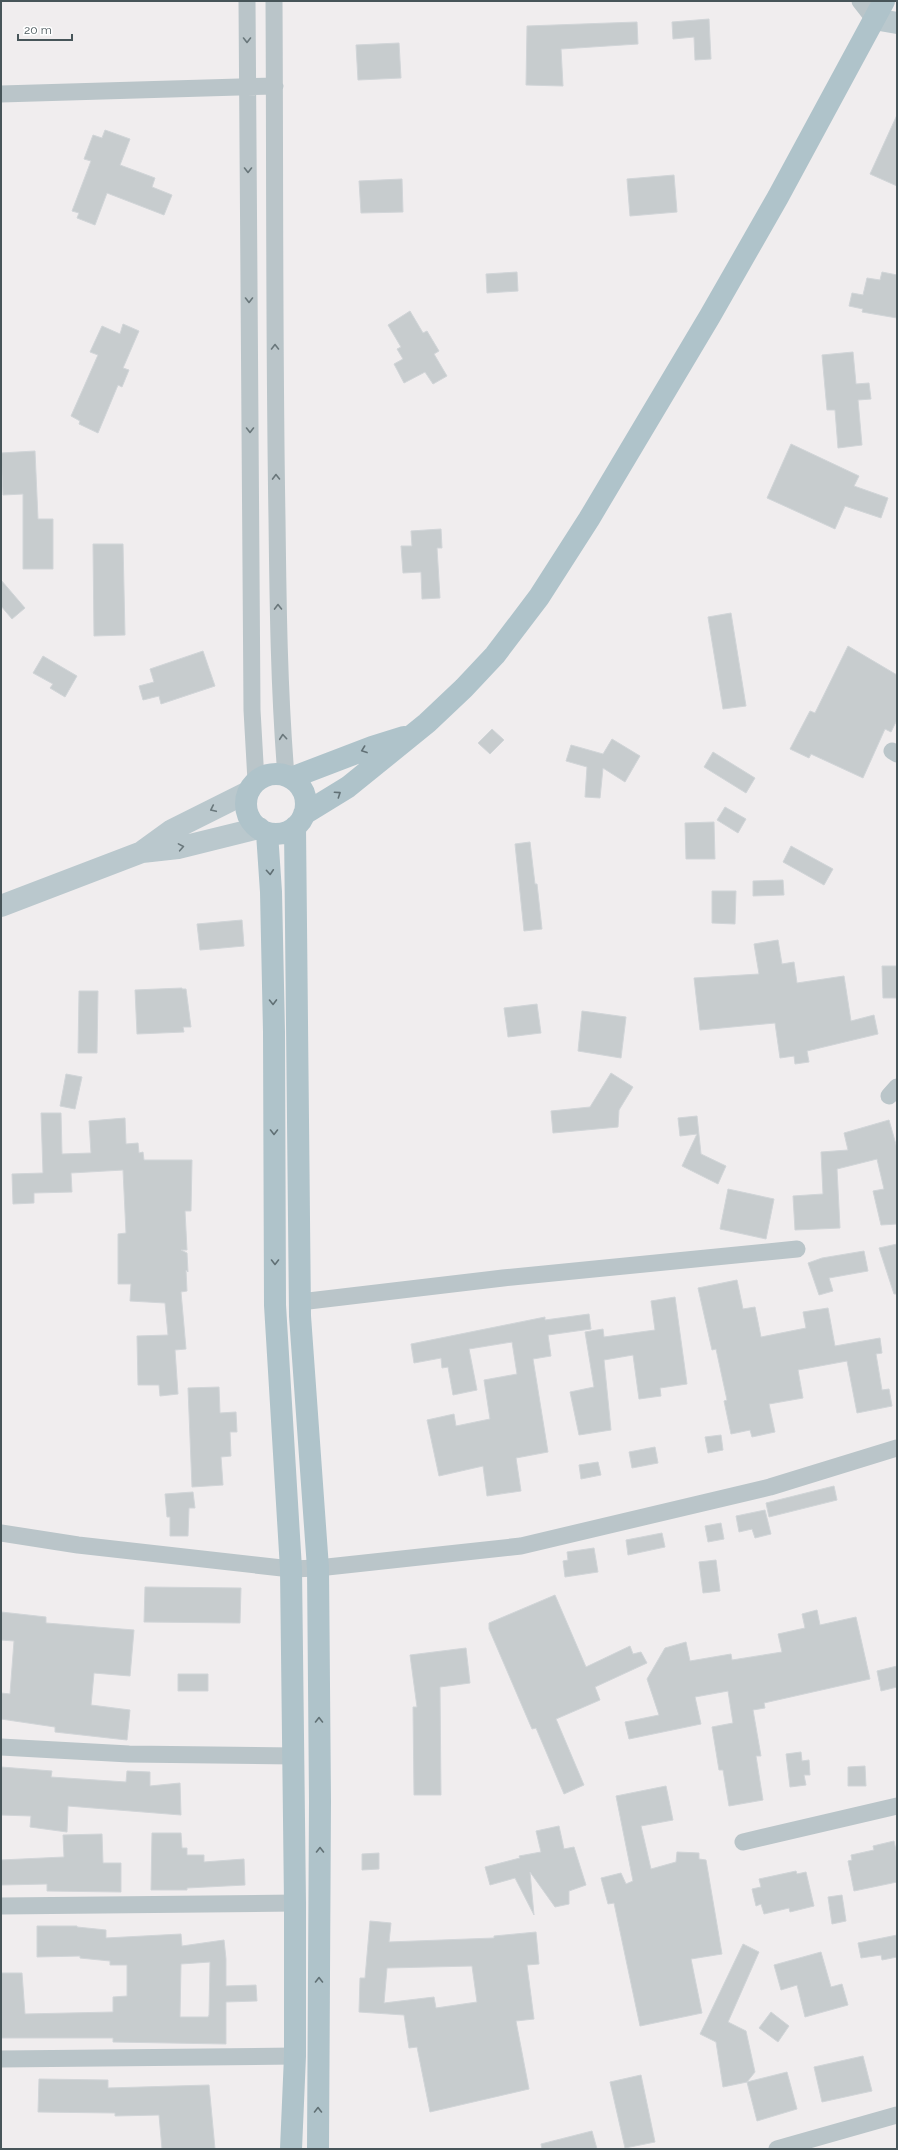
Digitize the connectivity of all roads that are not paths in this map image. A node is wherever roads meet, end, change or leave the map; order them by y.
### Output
1 (247, 1) edge
2 (274, 1) edge
3 (860, 1) edge
4 (879, 10) edge
5 (897, 23) edge
6 (247, 86) junction
7 (274, 86) junction
8 (1, 94) edge
9 (414, 734) junction
10 (289, 777) junction
11 (252, 787) junction
12 (299, 821) junction
13 (263, 831) junction
14 (142, 852) junction
15 (1, 906) edge
16 (797, 1249) dead end
17 (300, 1302) junction
18 (897, 1448) edge
19 (1, 1533) edge
20 (318, 1568) junction
21 (291, 1569) junction
22 (1, 1747) edge
23 (294, 1756) junction
24 (320, 1801) junction
25 (293, 1803) junction
26 (897, 1806) edge
27 (743, 1842) dead end
28 (295, 1903) junction
29 (1, 1906) edge
30 (294, 2056) junction
31 (1, 2059) edge
32 (897, 2115) edge
33 (291, 2149) edge
34 (318, 2149) edge
35 (779, 2149) edge

1 -> 6 street
2 - 7 street
3 - 4 street
4 - 5 main road
4 - 9 main road
6 - 7 street
6 - 8 street
6 -> 11 street
10 -> 7 street
9 -> 10 main road
12 -> 9 main road
10 - 11 main road
10 - 12 main road
11 - 13 main road
11 -> 14 main road
12 - 13 main road
12 - 17 main road
14 -> 13 main road
13 -> 21 main road
14 - 15 main road
16 - 17 street
17 - 20 main road
18 - 20 street
19 - 21 street
20 - 21 street
24 -> 20 main road
21 - 23 main road
22 - 23 street
23 - 25 main road
24 - 25 main road
34 -> 24 main road
25 - 28 main road
26 - 27 street
28 - 29 street
28 - 30 main road
30 - 31 street
30 - 33 main road
32 - 35 street

